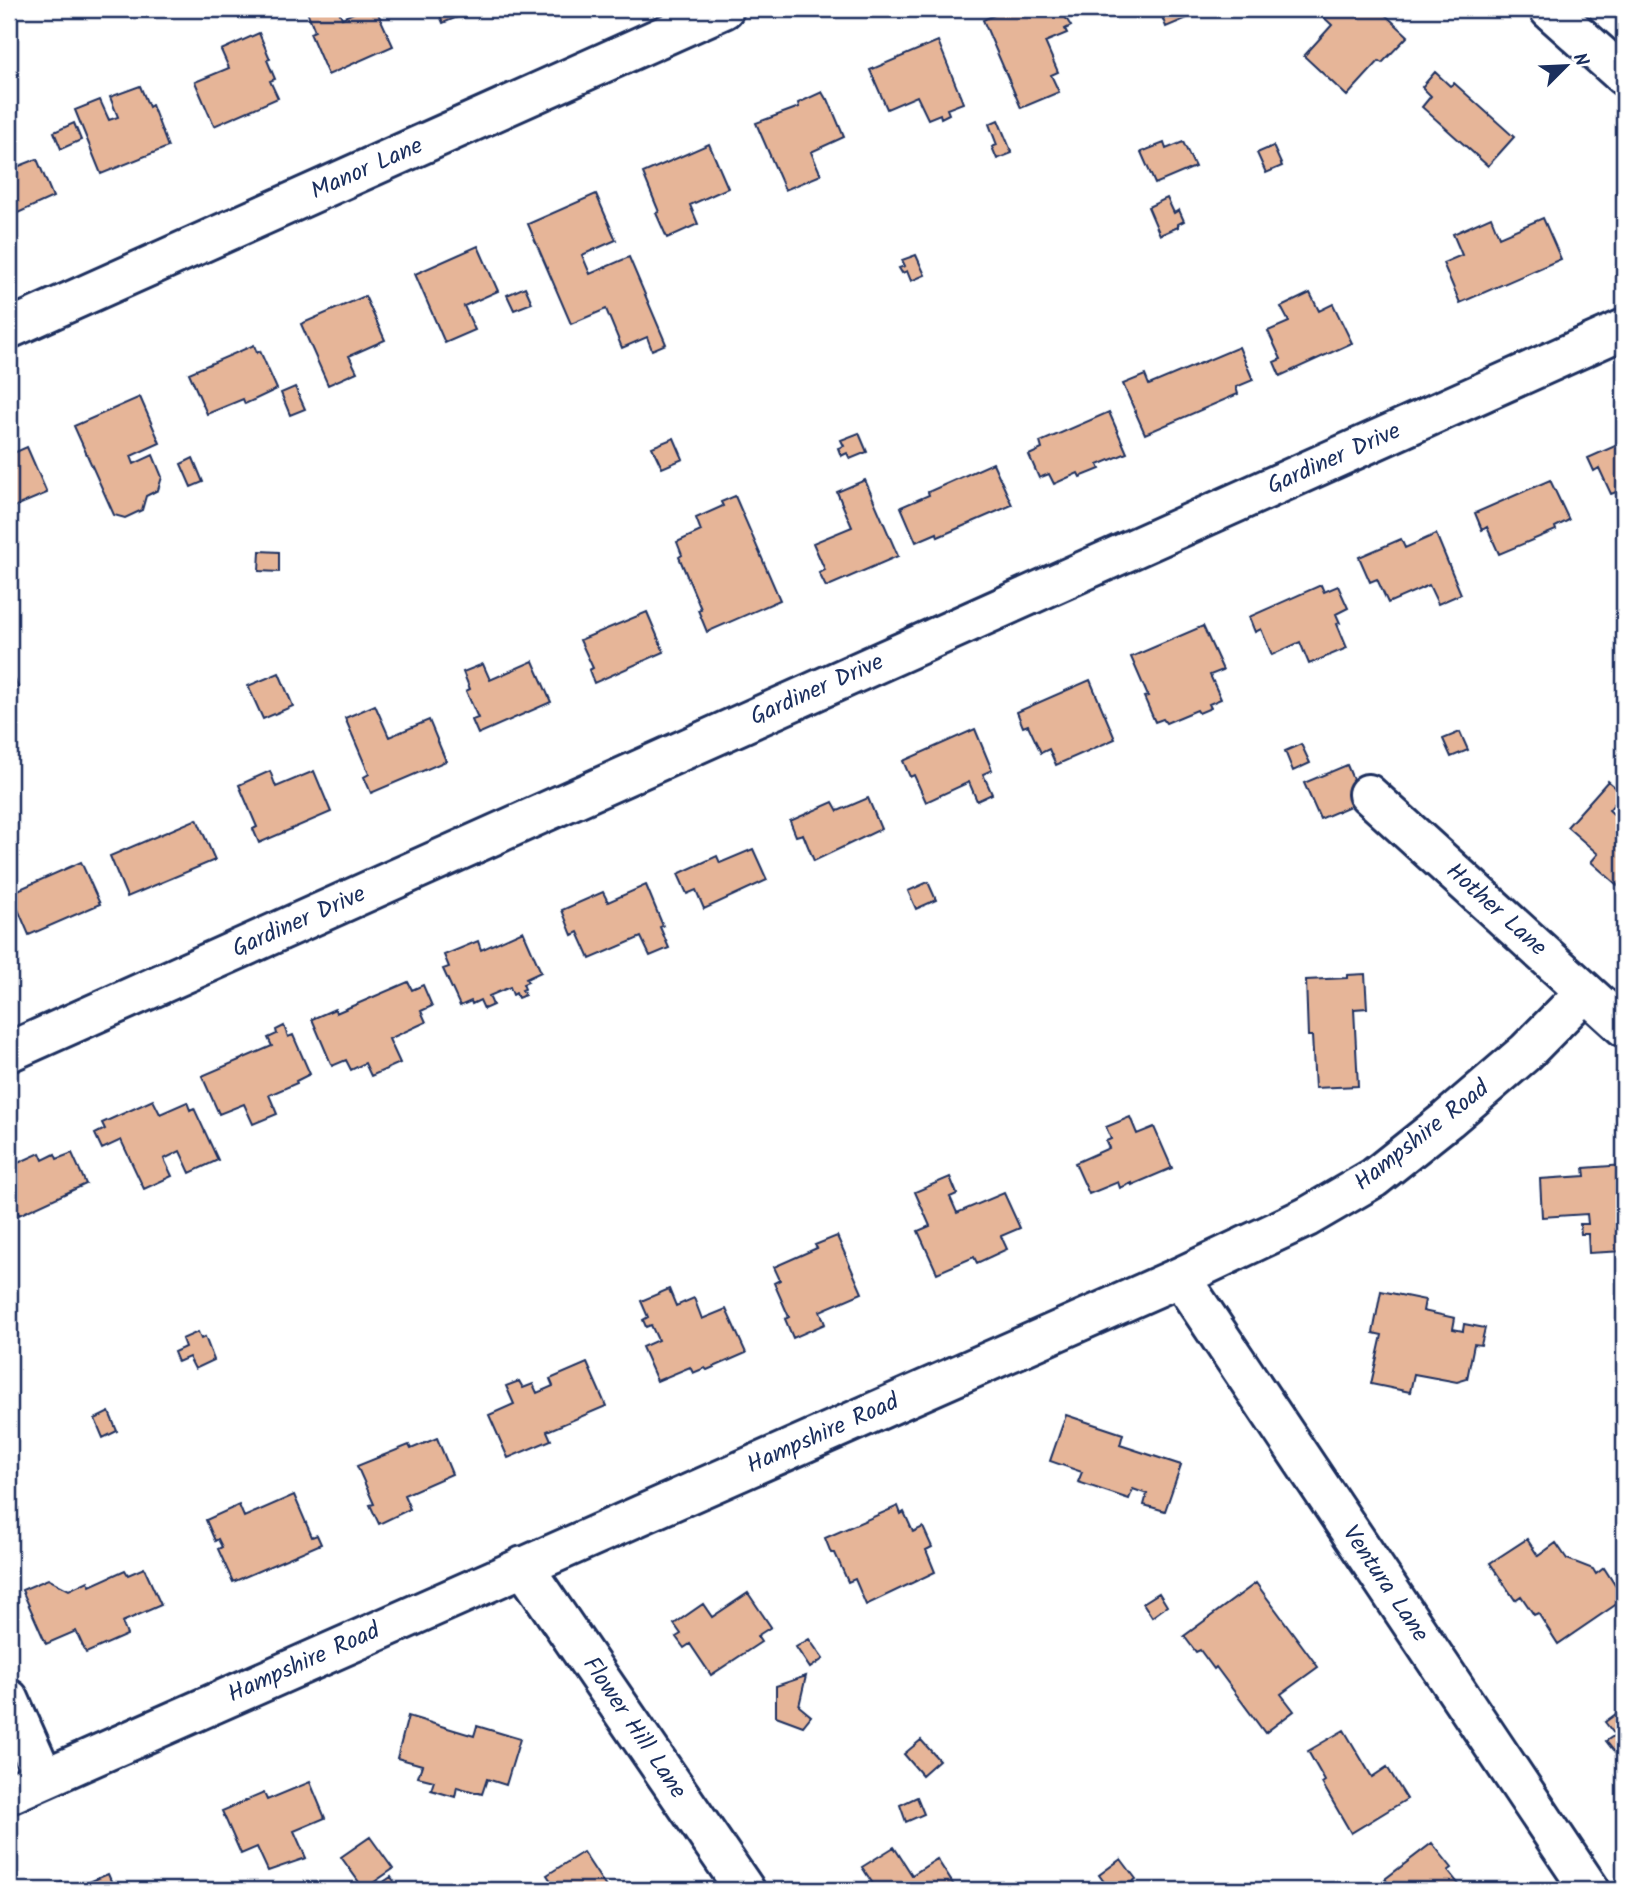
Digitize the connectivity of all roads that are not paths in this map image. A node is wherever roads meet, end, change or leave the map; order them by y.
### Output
1 (724, 9) edge
2 (1549, 9) edge
3 (1624, 76) edge
4 (9, 329) edge
5 (1624, 329) edge
6 (1368, 794) dead end
7 (1585, 992) junction
8 (1624, 1027) edge
9 (9, 1052) edge
10 (1180, 1277) junction
11 (523, 1566) junction
12 (9, 1699) edge
13 (44, 1778) junction
14 (9, 1794) edge
15 (745, 1890) edge
16 (1590, 1890) edge

1 - 4 street, Manor Lane
2 - 3 street
5 - 9 street, Gardiner Drive
6 - 7 street, Hother Lane
7 - 8 street, Hother Lane
7 - 10 street, Hampshire Road
10 - 11 street, Hampshire Road
10 - 16 street, Ventura Lane
11 - 13 street, Hampshire Road
11 - 15 street, Flower Hill Lane
12 - 13 street
13 - 14 street, Hampshire Road

